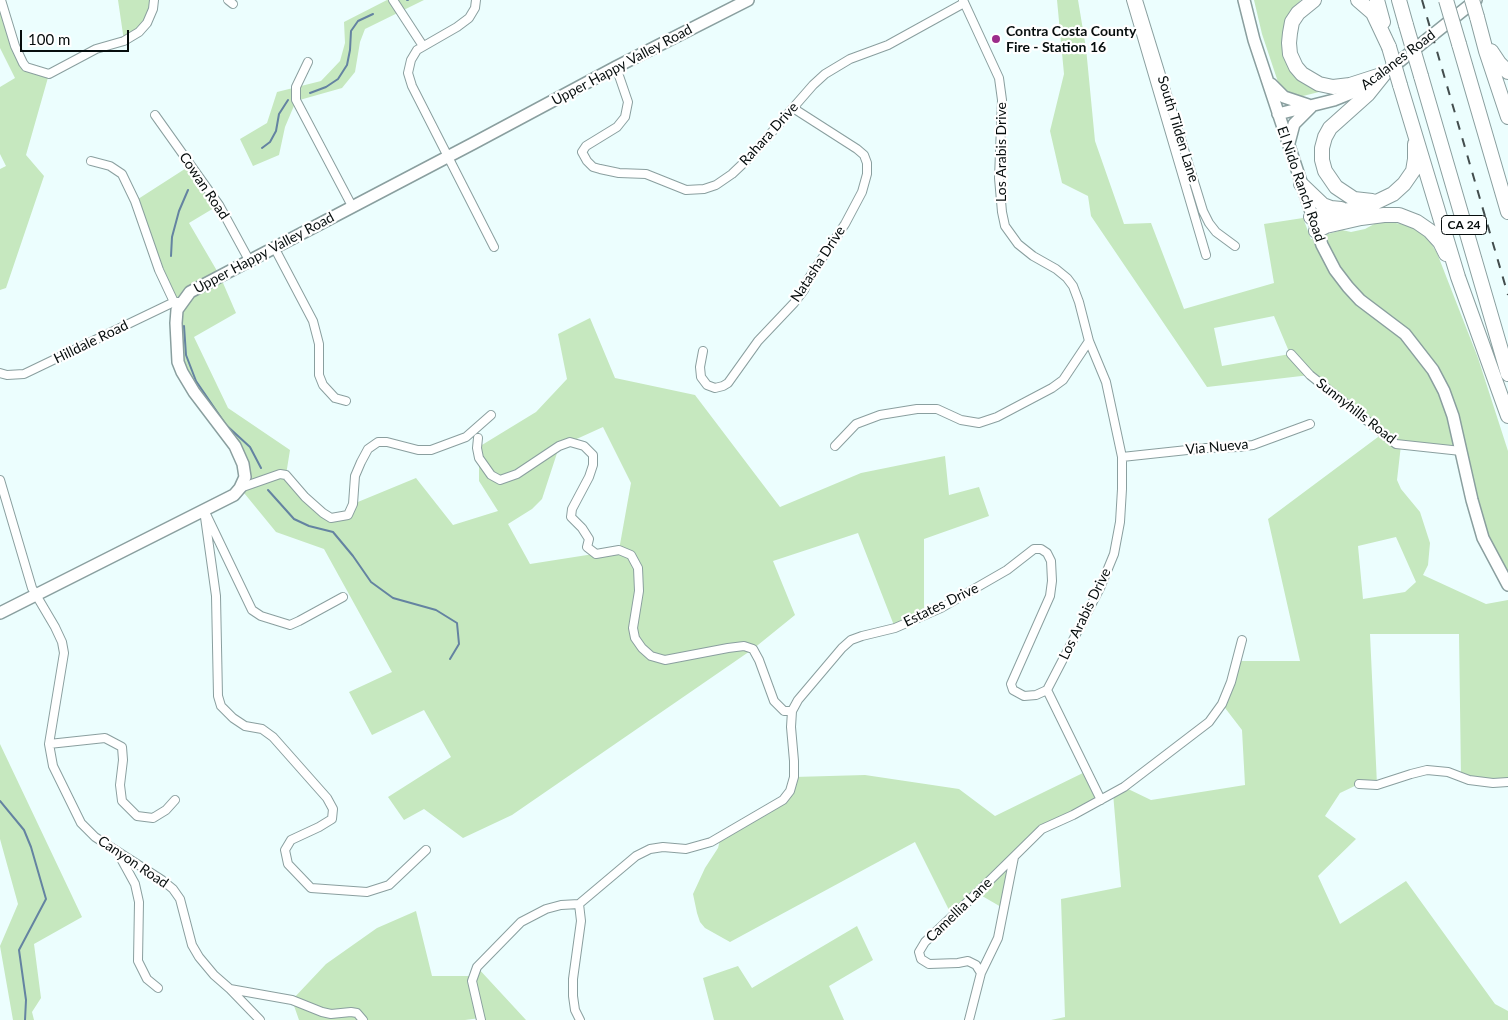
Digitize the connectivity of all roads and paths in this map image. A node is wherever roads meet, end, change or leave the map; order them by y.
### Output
1 (0, 0) edge
2 (154, 0) edge
3 (393, 0) edge
4 (476, 0) edge
5 (748, 0) edge
6 (1131, 0) edge
7 (1138, 0) edge
8 (1244, 0) edge
9 (1314, 0) edge
10 (1358, 0) edge
11 (1377, 0) edge
12 (1399, 0) edge
13 (1446, 0) edge
14 (964, 1) edge
15 (1475, 1) edge
16 (1477, 17) junction
17 (422, 46) junction
18 (1389, 47) junction
19 (308, 62) dead end
20 (616, 67) junction
21 (1508, 72) edge
22 (1384, 74) junction
23 (1267, 79) junction
24 (1400, 85) junction
25 (1312, 106) junction
26 (793, 108) junction
27 (1278, 114) junction
28 (155, 115) dead end
29 (1508, 117) edge
30 (1289, 147) junction
31 (448, 156) junction
32 (91, 162) dead end
33 (1301, 184) junction
34 (1390, 196) junction
35 (352, 206) junction
36 (1350, 210) junction
37 (1508, 212) edge
38 (1311, 217) junction
39 (1316, 231) junction
40 (1235, 246) dead end
41 (274, 247) junction
42 (494, 247) dead end
43 (1206, 255) dead end
44 (249, 260) junction
45 (1458, 277) junction
46 (177, 302) junction
47 (1089, 341) junction
48 (703, 351) dead end
49 (1291, 354) dead end
50 (0, 372) edge
51 (1508, 374) edge
52 (346, 401) dead end
53 (492, 415) dead end
54 (1508, 416) edge
55 (1310, 424) dead end
56 (478, 438) dead end
57 (835, 446) dead end
58 (1461, 451) junction
59 (1122, 458) junction
60 (0, 480) edge
61 (240, 488) junction
62 (204, 510) junction
63 (1508, 585) edge
64 (36, 596) junction
65 (343, 597) dead end
66 (0, 613) edge
67 (1242, 640) dead end
68 (1047, 690) junction
69 (792, 711) junction
70 (48, 744) junction
71 (1508, 782) edge
72 (1360, 784) dead end
73 (175, 800) dead end
74 (1101, 800) junction
75 (426, 850) dead end
76 (117, 851) junction
77 (1014, 857) junction
78 (579, 904) junction
79 (981, 973) junction
80 (158, 988) dead end
81 (230, 989) junction
82 (260, 1020) edge
83 (363, 1020) edge
84 (481, 1020) edge
85 (580, 1020) edge
86 (968, 1020) edge

1 - 2 street
3 - 17 street
4 - 17 street
5 - 20 street, Upper Happy Valley Road
6 - 43 street
7 - 40 street, South Tilden Lane
8 - 23 street, El Nido Ranch Road
9 - 22 highway
10 - 18 highway
11 - 18 highway
12 - 51 highway, CA 24, bridge
13 - 37 highway, bridge
14 - 26 street, Rahara Drive
14 - 47 street, Los Arabis Drive
15 - 16 highway, bridge
15 - 22 street, Acalanes Road
16 - 21 highway
16 - 29 highway
17 - 31 street
18 - 24 highway, bridge
19 - 35 street
20 - 26 street, Rahara Drive
20 - 31 street, Upper Happy Valley Road
22 - 25 street, Acalanes Road
22 - 34 highway
23 - 25 street
23 - 27 street, El Nido Ranch Road
24 - 34 highway
24 - 45 highway
25 - 27 street, Acalanes Road
25 - 30 street, Acalanes Road
26 - 48 street, Natasha Drive
27 - 30 street, El Nido Ranch Road
28 - 44 street, Cowan Road
30 - 33 street, El Nido Ranch Road
31 - 35 street, Upper Happy Valley Road
31 - 42 street
32 - 46 street
33 - 36 highway
33 - 38 street, El Nido Ranch Road
34 - 36 highway
35 - 41 street, Upper Happy Valley Road
36 - 38 highway
38 - 39 street, El Nido Ranch Road
39 - 45 highway
39 - 58 street, El Nido Ranch Road
41 - 44 street, Upper Happy Valley Road
41 - 52 street
44 - 46 street, Upper Happy Valley Road
45 - 54 highway
46 - 50 street, Hilldale Road
46 - 61 street, Upper Happy Valley Road
47 - 57 street
47 - 59 street, Los Arabis Drive
49 - 58 street, Sunnyhills Road
53 - 61 street
55 - 59 street, Via Nueva
56 - 69 street
58 - 63 street, El Nido Ranch Road
59 - 68 street, Los Arabis Drive
60 - 64 street, Canyon Road
61 - 62 street
62 - 64 street
62 - 65 street
62 - 75 street
64 - 66 street
64 - 70 street, Canyon Road
67 - 74 street
68 - 69 street, Estates Drive
68 - 74 street
69 - 78 street
70 - 73 street
70 - 76 street, Canyon Road
71 - 72 street
74 - 77 street, Camellia Lane
76 - 80 street
76 - 81 street, Canyon Road
77 - 79 street
77 - 79 street, Camellia Lane
78 - 84 street
78 - 85 street
79 - 86 street
81 - 82 street, Canyon Road
81 - 83 street

